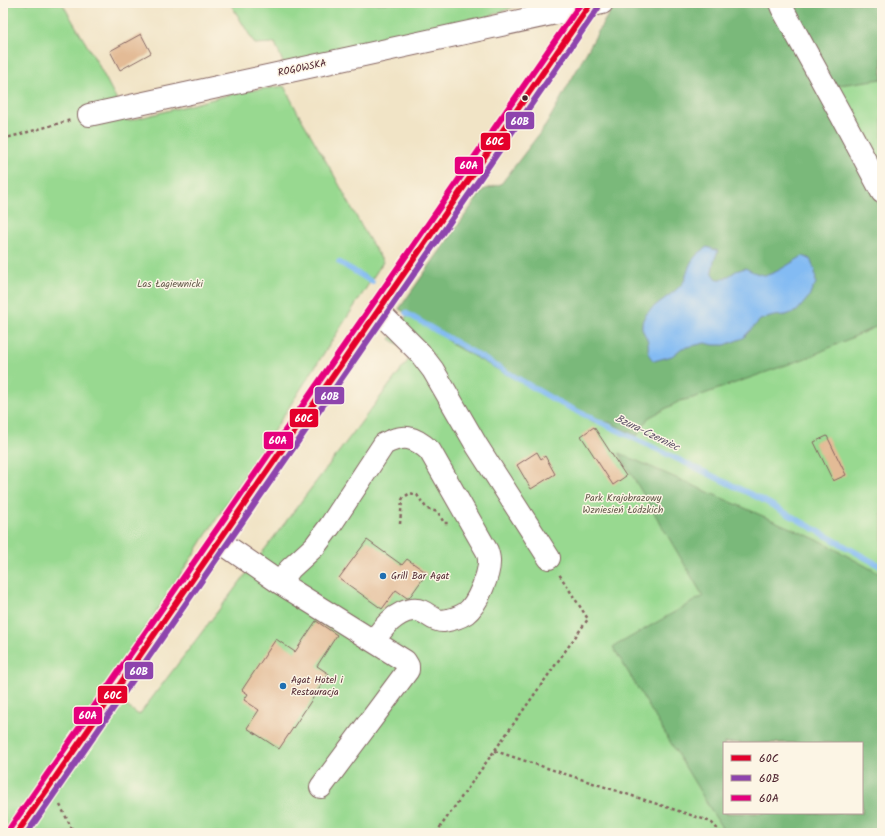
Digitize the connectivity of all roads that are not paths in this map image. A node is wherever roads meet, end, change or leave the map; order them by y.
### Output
1 (780, 3) edge
2 (594, 4) edge
3 (527, 11) edge
4 (89, 115) road end
5 (882, 192) edge
6 (378, 311) junction
7 (219, 541) junction
8 (548, 558) road end
9 (280, 583) junction
10 (374, 640) junction
11 (321, 787) dead end
12 (17, 833) edge

1 - 5 main road
2 - 3 main road, ROGOWSKA
2 - 6 main road
3 - 4 main road, ROGOWSKA
6 - 7 main road
6 - 8 main road
7 - 9 main road
7 - 12 main road
9 - 10 main road
9 - 10 main road
10 - 11 main road

